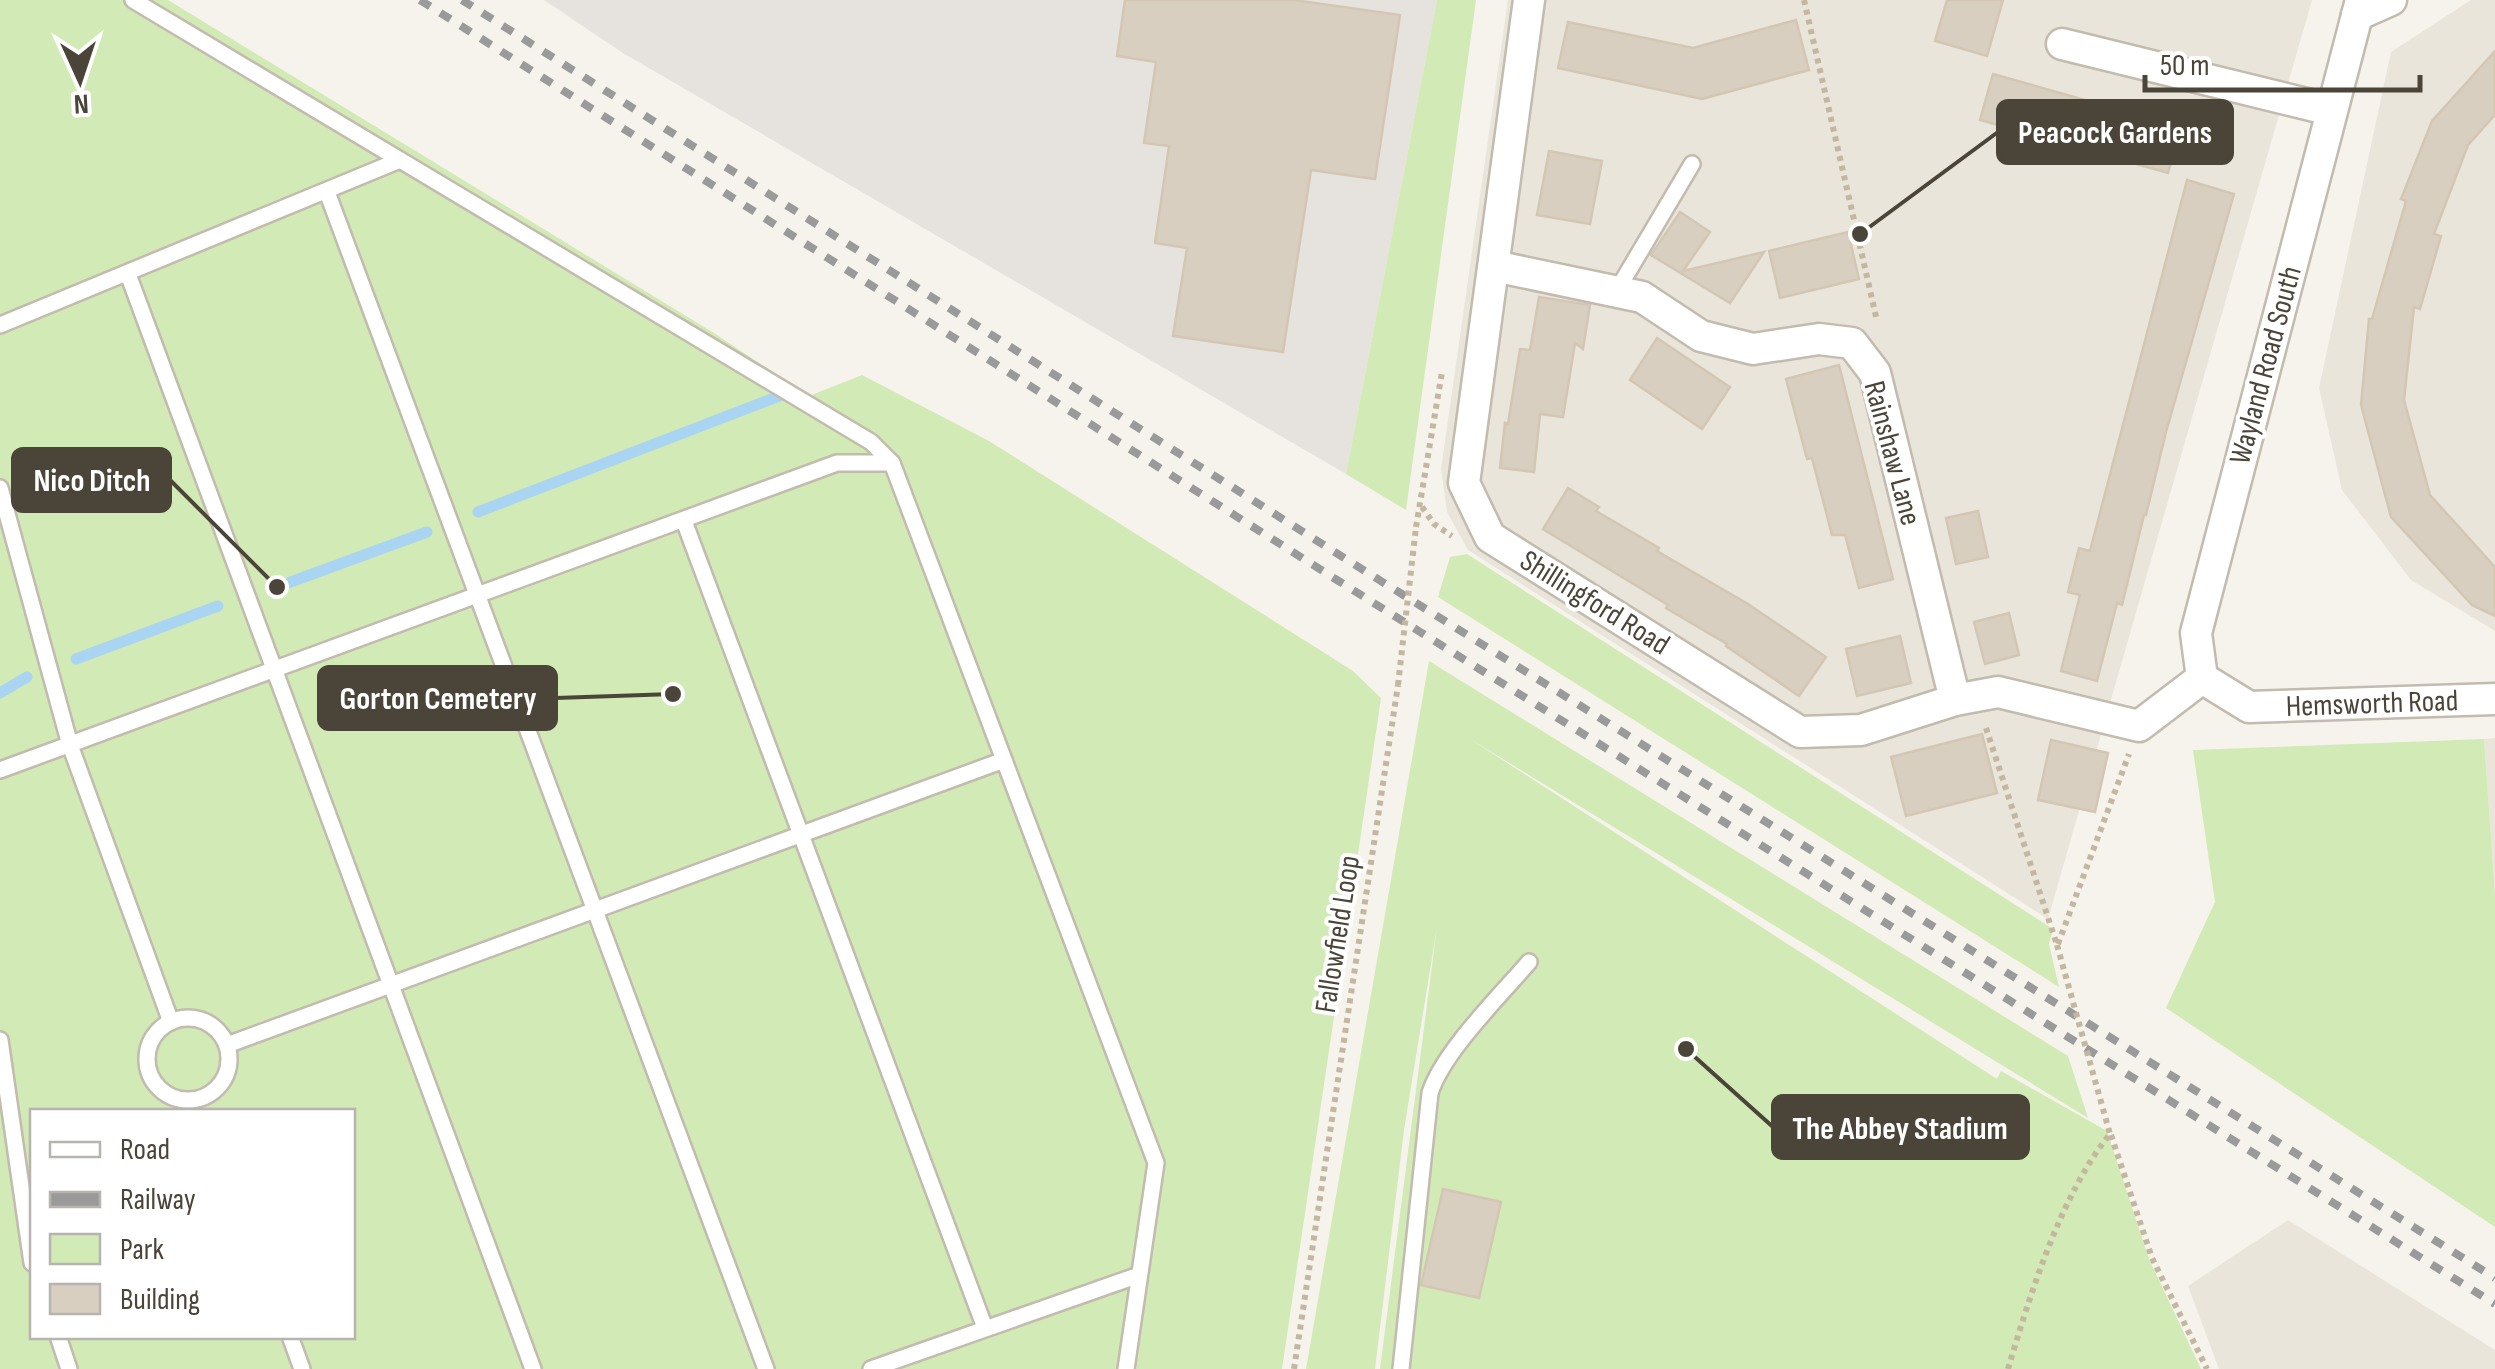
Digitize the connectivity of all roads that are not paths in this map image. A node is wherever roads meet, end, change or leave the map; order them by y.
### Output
1 (133, 0) edge
2 (1530, 0) edge
3 (2390, 0) edge
4 (2359, 8) edge
5 (2062, 44) dead end
6 (2331, 110) junction
7 (400, 160) junction
8 (1692, 164) dead end
9 (327, 192) junction
10 (1494, 266) junction
11 (128, 274) junction
12 (1616, 292) junction
13 (0, 325) edge
14 (892, 463) junction
15 (0, 488) edge
16 (684, 521) junction
17 (479, 594) junction
18 (277, 670) junction
19 (2202, 678) junction
20 (1966, 698) junction
21 (2495, 699) edge
22 (70, 745) junction
23 (1004, 760) junction
24 (0, 770) edge
25 (800, 833) junction
26 (596, 910) junction
27 (1528, 962) dead end
28 (390, 985) junction
29 (171, 1022) junction
30 (0, 1040) edge
31 (227, 1045) junction
32 (202, 1105) edge
33 (30, 1250) edge
34 (1139, 1275) junction
35 (985, 1328) junction
36 (59, 1339) edge
37 (291, 1339) edge
38 (69, 1369) edge
39 (302, 1369) edge
40 (533, 1369) edge
41 (766, 1369) edge
42 (871, 1369) edge
43 (1126, 1369) edge
44 (1401, 1369) edge

1 - 7 lane
2 - 10 street, Shillingford Road
3 - 4 street
4 - 6 street, Wayland Road South
5 - 6 street
6 - 19 street, Wayland Road South
7 - 9 lane
7 - 14 lane
8 - 12 lane
9 - 11 lane
9 - 17 lane
10 - 12 street, Rainshaw Lane
10 - 20 street, Shillingford Road
11 - 13 lane
11 - 18 lane
12 - 20 street, Rainshaw Lane
14 - 16 lane
14 - 23 lane
15 - 22 lane
16 - 17 lane
16 - 25 lane
17 - 18 lane
17 - 26 lane
18 - 22 lane
18 - 28 lane
19 - 20 street, Shillingford Road
19 - 21 street, Hemsworth Road
22 - 24 lane
22 - 29 lane
23 - 25 lane
23 - 34 lane
25 - 26 lane
25 - 35 lane
26 - 28 lane
26 - 41 lane
27 - 44 lane
28 - 31 lane
28 - 40 lane
29 - 31 lane
29 - 32 lane
30 - 33 lane
31 - 32 lane
34 - 35 lane
34 - 43 lane
35 - 42 lane
36 - 38 lane
37 - 39 lane

